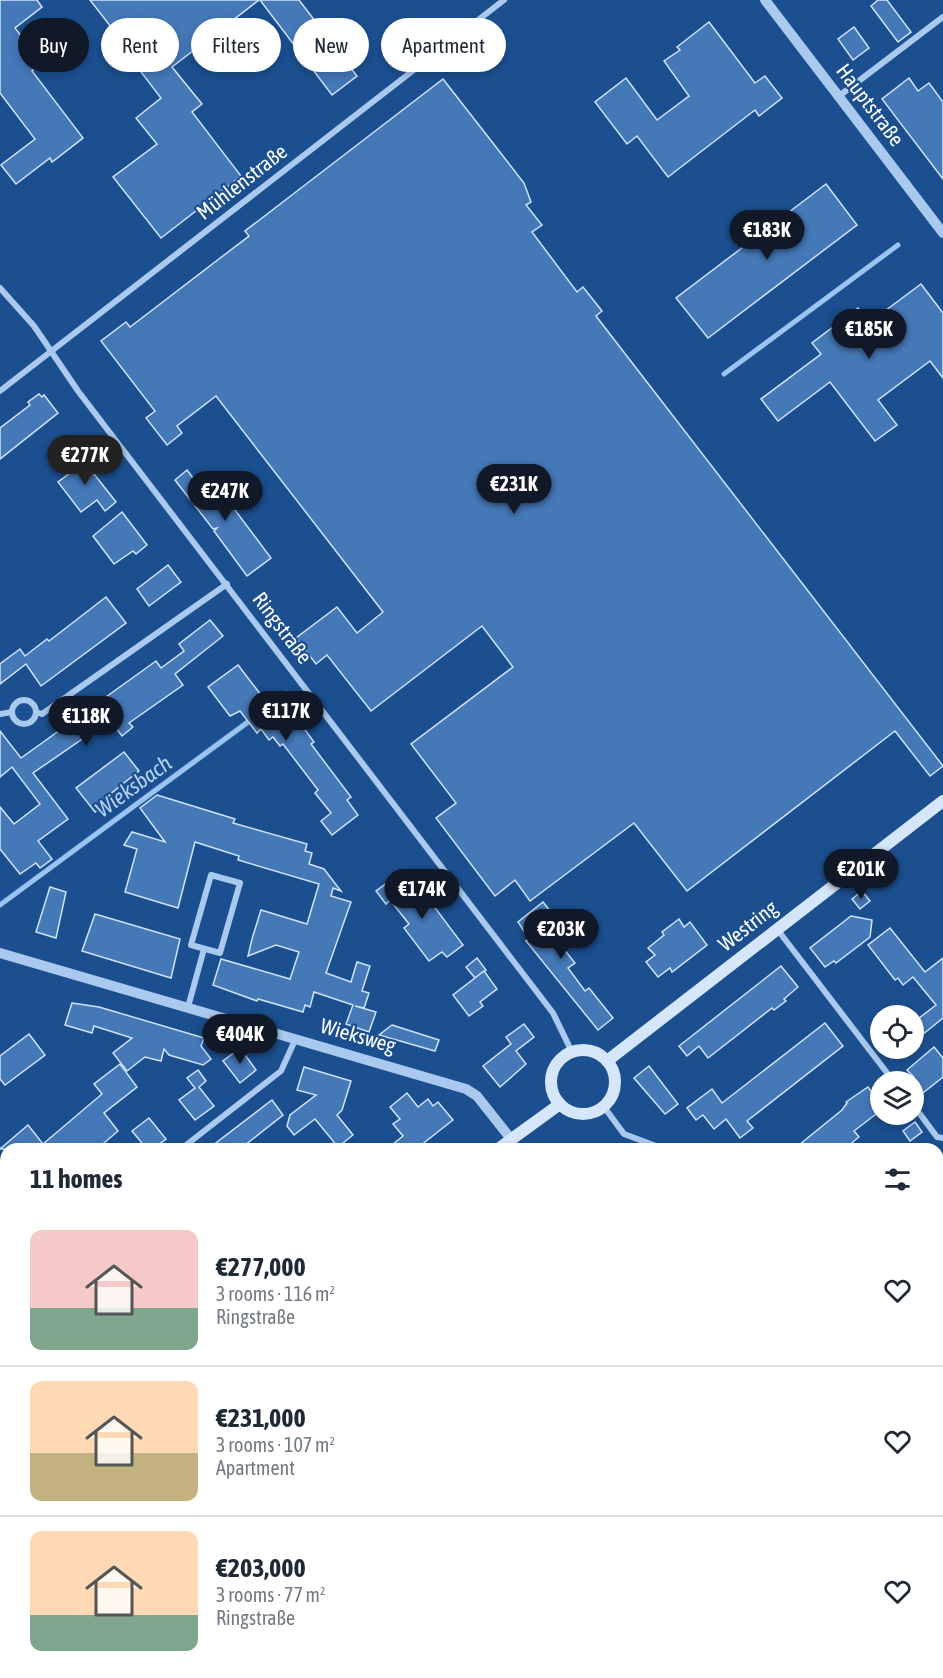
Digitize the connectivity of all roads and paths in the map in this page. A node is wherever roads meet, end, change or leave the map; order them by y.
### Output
1 (504, 0) edge
2 (765, 0) edge
3 (943, 17) edge
4 (839, 96) junction
5 (943, 233) edge
6 (0, 288) edge
7 (52, 350) junction
8 (0, 391) edge
9 (227, 584) junction
10 (12, 712) junction
11 (36, 712) junction
12 (0, 714) edge
13 (943, 801) edge
14 (777, 928) junction
15 (204, 949) junction
16 (0, 953) edge
17 (188, 1007) junction
18 (296, 1038) junction
19 (572, 1052) junction
20 (607, 1061) junction
21 (886, 1071) edge
22 (560, 1104) junction
23 (604, 1107) junction
24 (924, 1119) edge
25 (943, 1138) edge
26 (511, 1139) junction
27 (189, 1143) edge
28 (506, 1143) edge
29 (648, 1143) edge

1 - 7 street, Mühlenstraße
2 - 4 street, Hauptstraße
3 - 4 street
4 - 5 street, Hauptstraße
6 - 7 street, Ringstraße
7 - 8 street, Mühlenstraße
7 - 9 street, Ringstraße
9 - 11 street
9 - 19 street, Ringstraße
10 - 11 street
10 - 11 street
10 - 12 street
13 - 14 main road, Westring
14 - 20 main road, Westring
14 - 21 street
15 - 15 street
15 - 17 street
16 - 17 street, Wieksweg
17 - 18 street, Wieksweg
18 - 26 street, Wieksweg
18 - 27 street
19 - 20 main road
19 - 22 main road
20 - 23 main road
22 - 23 main road
22 - 26 main road
23 - 29 street
24 - 25 street
26 - 28 main road

